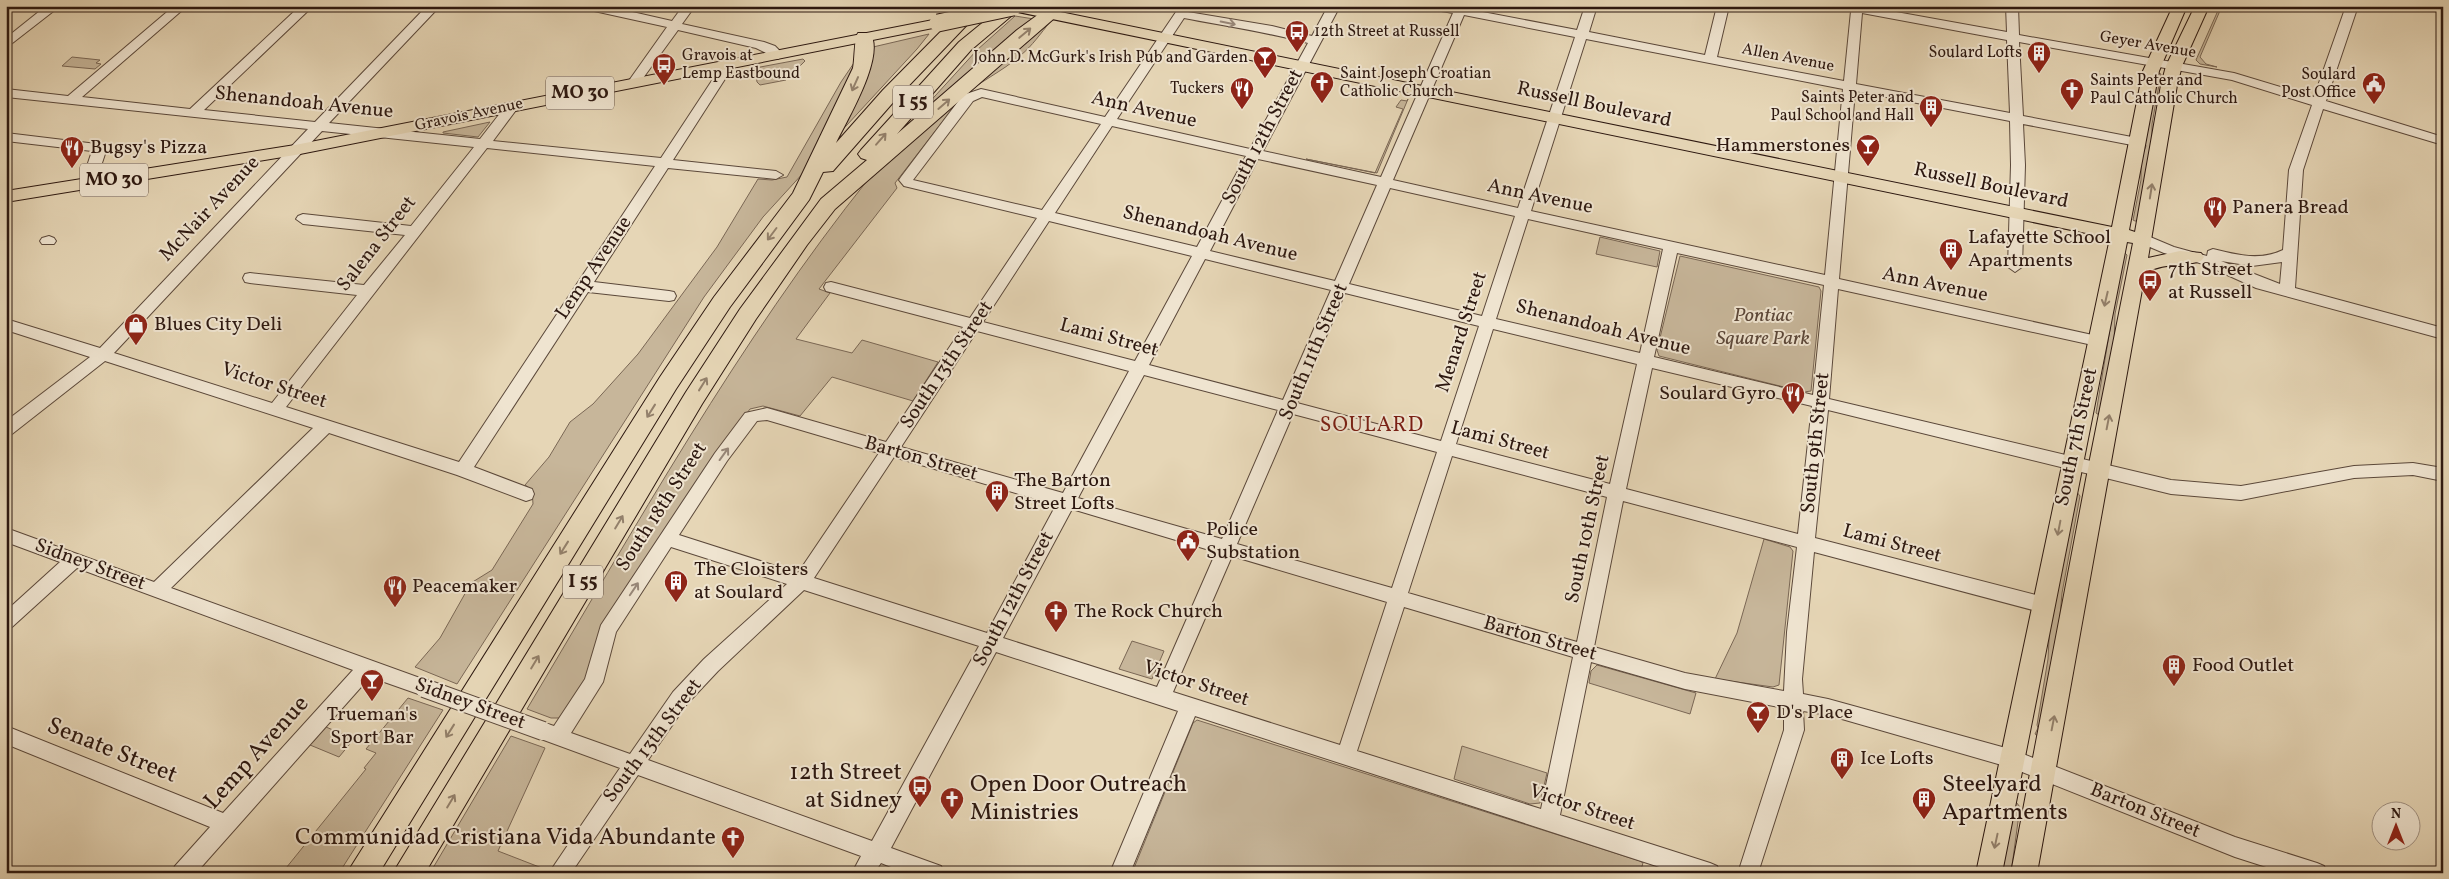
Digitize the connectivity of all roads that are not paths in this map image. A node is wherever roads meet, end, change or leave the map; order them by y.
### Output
1 (54, 6) edge
2 (181, 6) edge
3 (306, 6) edge
4 (434, 6) edge
5 (589, 6) edge
6 (689, 6) edge
7 (961, 6) edge
8 (976, 6) edge
9 (1334, 6) edge
10 (1434, 6) edge
11 (1591, 6) edge
12 (1723, 6) edge
13 (1841, 6) edge
14 (2012, 6) edge
15 (2180, 6) edge
16 (2202, 6) edge
17 (2352, 6) edge
18 (1014, 7) edge
19 (1857, 8) edge
20 (1461, 9) edge
21 (1183, 10) edge
22 (1056, 11) edge
23 (675, 25) junction
24 (1582, 35) junction
25 (864, 37) junction
26 (2012, 37) junction
27 (1165, 38) junction
28 (1315, 41) junction
29 (6, 44) edge
30 (778, 55) junction
31 (1710, 59) junction
32 (2154, 62) junction
33 (723, 65) junction
34 (1302, 66) junction
35 (2174, 66) junction
36 (910, 73) junction
37 (634, 82) junction
38 (1849, 87) junction
39 (1426, 92) junction
40 (6, 93) edge
41 (71, 100) junction
42 (2319, 101) junction
43 (513, 106) junction
44 (194, 113) junction
45 (1554, 118) junction
46 (2016, 119) junction
47 (1109, 122) junction
48 (319, 125) junction
49 (382, 133) junction
50 (6, 137) edge
51 (2443, 141) edge
52 (2137, 142) junction
53 (484, 144) junction
54 (295, 150) junction
55 (1254, 154) junction
56 (664, 163) junction
57 (776, 175) dead end
58 (1841, 177) junction
59 (906, 180) joint
60 (88, 184) junction
61 (1386, 184) junction
62 (802, 195) junction
63 (6, 198) edge
64 (828, 204) junction
65 (2016, 213) junction
66 (1523, 214) junction
67 (1046, 216) junction
68 (303, 219) dead end
69 (414, 232) junction
70 (2119, 234) junction
71 (2143, 239) junction
72 (1671, 247) junction
73 (1200, 253) junction
74 (2290, 253) junction
75 (2204, 256) junction
76 (2014, 267) dead end
77 (2137, 270) junction
78 (250, 278) dead end
79 (1831, 282) junction
80 (582, 286) junction
81 (830, 286) dead end
82 (1342, 287) junction
83 (2287, 290) junction
84 (369, 291) junction
85 (669, 296) dead end
86 (1487, 322) junction
87 (6, 324) edge
88 (974, 324) junction
89 (2443, 334) edge
90 (2097, 341) junction
91 (103, 354) junction
92 (1646, 361) junction
93 (1138, 368) junction
94 (1820, 402) junction
95 (1289, 408) junction
96 (275, 410) junction
97 (759, 414) joint
98 (326, 426) junction
99 (6, 430) edge
100 (1446, 449) junction
101 (890, 450) junction
102 (2071, 463) junction
103 (2098, 469) junction
104 (463, 470) junction
105 (2443, 476) edge
106 (526, 494) dead end
107 (1616, 494) junction
108 (1066, 501) junction
109 (6, 535) edge
110 (669, 539) junction
111 (1806, 543) junction
112 (1229, 548) junction
113 (74, 560) junction
114 (802, 581) junction
115 (157, 590) junction
116 (1398, 598) junction
117 (2044, 605) junction
118 (6, 622) edge
119 (991, 642) junction
120 (1584, 652) junction
121 (368, 666) junction
122 (1162, 697) junction
123 (1794, 702) junction
124 (1190, 706) junction
125 (550, 733) junction
126 (6, 735) edge
127 (1346, 756) junction
128 (2013, 759) junction
129 (634, 762) junction
130 (2043, 771) junction
131 (1550, 821) junction
132 (226, 824) junction
133 (877, 852) junction
134 (182, 873) edge
135 (362, 873) edge
136 (408, 873) edge
137 (559, 873) edge
138 (862, 873) edge
139 (934, 873) edge
140 (1120, 873) edge
141 (1710, 873) edge
142 (1748, 873) edge
143 (1989, 873) edge
144 (2024, 873) edge
145 (2317, 873) edge

1 - 29 street
2 - 41 street
3 - 44 street
4 - 48 street, McNair Avenue
5 - 23 street
6 - 23 street
7 - 36 highway
8 - 36 highway, I 55
9 - 28 street, South 12th Street
10 - 20 street, Allen Avenue
11 - 24 street, Menard Street
12 - 31 street
13 - 19 street, Geyer Avenue
14 - 26 street
15 - 32 main road, South 7th Street
16 - 35 main road, South 7th Street
17 - 42 street
18 - 22 main road, Russell Boulevard
18 - 25 main road, Gravois Avenue / MO 30, bridge
64 -> 18 highway, I 55
19 - 26 street, Geyer Avenue
19 - 38 street, South 9th Street
20 - 24 street, Allen Avenue
20 - 39 street, South 11th Street
21 - 27 street, South 13th Street
21 -> 28 street
22 - 27 main road, Russell Boulevard
64 -> 22 highway
23 - 30 street
23 - 37 street
24 - 31 street, Allen Avenue
24 - 45 street, Menard Street
25 - 30 main road, Gravois Avenue / MO 30
25 -> 62 highway
26 - 32 street, Geyer Avenue
26 - 46 street
27 - 34 main road, Russell Boulevard
27 - 47 street, South 13th Street
28 - 34 street, South 12th Street
30 - 33 main road, Gravois Avenue / MO 30
31 - 38 street, Allen Avenue
32 - 35 street, Geyer Avenue
32 - 52 main road, South 7th Street
33 - 37 main road, Gravois Avenue / MO 30
33 - 56 street, Lemp Avenue
34 - 39 main road, Russell Boulevard
34 - 55 street, South 12th Street
35 - 42 street, Geyer Avenue
71 -> 35 main road, South 7th Street
36 - 62 highway, I 55
37 - 43 main road, Gravois Avenue / MO 30
38 - 46 street, Allen Avenue
38 - 58 street, South 9th Street
39 - 45 main road, Russell Boulevard
39 - 61 street, South 11th Street
40 - 41 street, Shenandoah Avenue
41 - 44 street, Shenandoah Avenue
42 - 51 street, Geyer Avenue
42 - 74 street
43 - 49 main road, Gravois Avenue / MO 30
43 - 53 street, Salena Street
44 - 48 street, Shenandoah Avenue
45 - 58 main road, Russell Boulevard
45 - 66 street, Menard Street
46 - 52 street, Allen Avenue
46 - 65 street
47 - 55 street, Ann Avenue
47 - 59 street, Ann Avenue
47 - 67 street, South 13th Street
48 - 49 street, Shenandoah Avenue
48 - 54 street, McNair Avenue
49 - 53 street, Shenandoah Avenue
49 - 54 main road, Gravois Avenue / MO 30
50 - 60 street
52 - 70 main road, South 7th Street
53 - 56 street, Shenandoah Avenue
53 - 69 street, Salena Street
54 - 60 main road, Gravois Avenue / MO 30
54 - 91 street, McNair Avenue
55 - 61 street, Ann Avenue
55 - 73 street, South 12th Street
56 - 57 street, Shenandoah Avenue
56 - 80 street, Lemp Avenue
58 - 65 main road, Russell Boulevard
58 - 79 street, South 9th Street
59 - 67 street, Shenandoah Avenue
60 - 63 main road, Gravois Avenue / MO 30
61 - 66 street, Ann Avenue
61 - 82 street, South 11th Street
62 -> 135 highway, I 55
136 -> 64 highway, I 55
65 - 70 main road, Russell Boulevard
65 - 76 street
66 - 72 street, Ann Avenue
66 - 86 street, Menard Street
67 - 73 street, Shenandoah Avenue
67 - 88 street, South 13th Street
68 - 69 street
69 - 84 street, Salena Street
70 - 71 main road, Russell Boulevard
70 -> 90 main road, South 7th Street
71 - 75 street, Russell Boulevard
71 - 77 main road, South 7th Street
72 - 79 street, Ann Avenue
72 - 92 street, South 10th Street
73 - 82 street, Shenandoah Avenue
73 - 93 street, South 12th Street
74 - 75 street
74 - 83 street
75 - 77 main road
75 - 83 street, Russell Boulevard
103 -> 77 main road, South 7th Street
78 - 84 street
79 - 90 street, Ann Avenue
79 - 94 street, South 9th Street
80 - 85 street
80 - 104 street, Lemp Avenue
81 - 88 street, Lami Street
82 - 86 street, Shenandoah Avenue
82 - 95 street, South 11th Street
83 - 89 street, Russell Boulevard
84 - 96 street, Salena Street
86 - 92 street, Shenandoah Avenue
86 - 100 street, Menard Street
87 - 91 street, Victor Street
88 - 93 street, Lami Street
88 - 101 street, South 13th Street
90 - 102 main road, South 7th Street
91 - 96 street, Victor Street
91 - 99 street, McNair Avenue
92 - 94 street, Shenandoah Avenue
92 - 107 street, South 10th Street
93 - 95 street, Lami Street
93 - 108 street, South 12th Street
94 - 102 street, Shenandoah Avenue
94 - 111 street, South 9th Street
95 - 100 street, Lami Street
95 - 112 street, South 11th Street
96 - 98 street, Victor Street
97 - 101 street, Barton Street
110 -> 97 street, South 18th Street
98 - 104 street, Victor Street
98 - 115 street
100 - 107 street, Lami Street
100 - 116 street, Menard Street
101 - 108 street, Barton Street
101 - 114 street, South 13th Street
102 - 103 street, Shenandoah Avenue
102 -> 117 main road, South 7th Street
103 - 105 street, Shenandoah Avenue
130 -> 103 main road, South 7th Street
104 - 106 street, Victor Street
107 - 111 street, Lami Street
107 - 120 street, South 10th Street
108 - 112 street, Barton Street
108 - 119 street, South 12th Street
109 - 113 street, Sidney Street
110 - 114 street, Victor Street
125 -> 110 street, South 18th Street
111 - 117 street, Lami Street
111 - 123 street, South 9th Street
112 - 116 street, Barton Street
112 - 122 street, South 11th Street
113 - 115 street, Sidney Street
113 - 118 street
114 - 119 street, Victor Street
114 - 129 street, South 13th Street
115 - 121 street, Sidney Street
116 - 120 street, Barton Street
116 - 127 street, Menard Street
117 - 128 main road, South 7th Street
119 - 122 street, Victor Street
119 - 133 street, South 12th Street
120 - 123 street, Barton Street
120 - 131 street, South 10th Street
121 - 125 street, Sidney Street, bridge
121 - 132 street, Lemp Avenue
122 - 124 street, Victor Street
123 - 128 street, Barton Street
123 - 142 street, South 9th Street
124 - 127 street, Victor Street
124 - 140 street
125 - 129 street, Sidney Street
126 - 132 street, Senate Street
127 - 131 street, Victor Street
128 - 130 street, Barton Street
128 -> 143 main road, South 7th Street
129 - 133 street, Sidney Street
129 - 137 street, South 13th Street
130 - 144 main road, South 7th Street
130 - 145 street, Barton Street
131 - 141 street, Victor Street
132 - 134 street, Lemp Avenue
133 - 138 street, South 12th Street
133 - 139 street, Sidney Street

